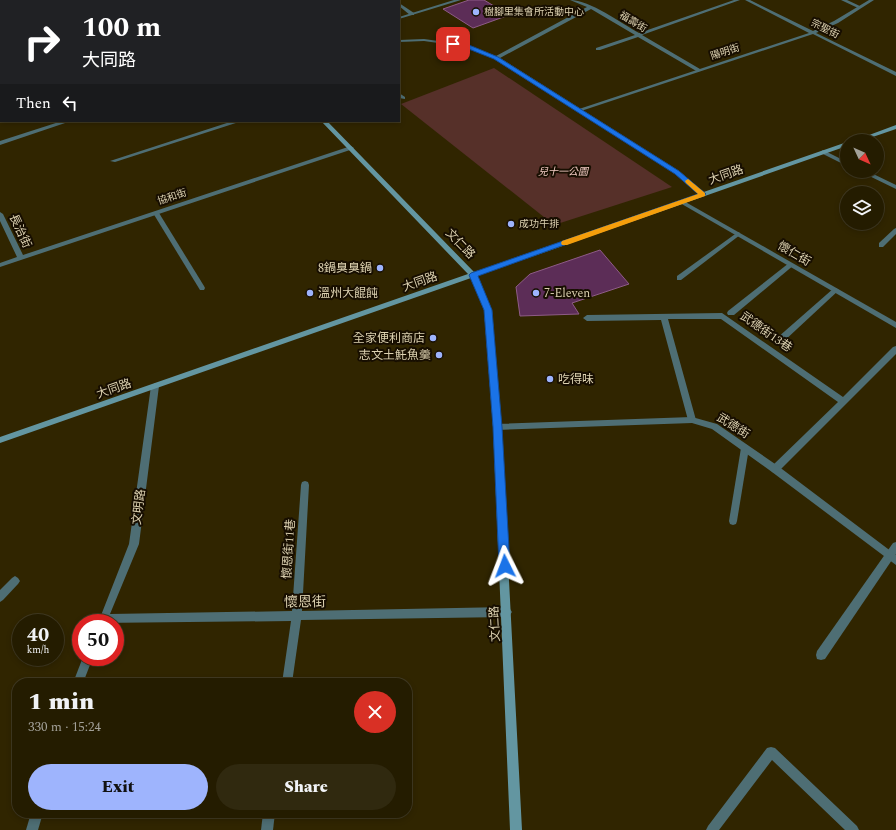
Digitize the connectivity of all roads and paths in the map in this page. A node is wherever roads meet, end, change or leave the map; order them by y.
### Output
1 (459, 0) edge
2 (572, 0) edge
3 (738, 0) edge
4 (747, 0) edge
5 (843, 0) edge
6 (872, 0) edge
7 (400, 5) edge
8 (591, 7) junction
9 (860, 7) junction
10 (412, 14) junction
11 (400, 18) edge
12 (812, 33) junction
13 (638, 35) junction
14 (400, 41) edge
15 (598, 48) dead end
16 (496, 58) junction
17 (698, 70) junction
18 (896, 74) edge
19 (579, 110) junction
20 (65, 122) edge
21 (236, 122) edge
22 (325, 122) edge
23 (896, 127) edge
24 (876, 134) edge
25 (0, 143) edge
26 (840, 146) edge
27 (351, 148) junction
28 (823, 152) junction
29 (840, 160) edge
30 (113, 161) dead end
31 (877, 178) edge
32 (896, 187) edge
33 (703, 194) junction
34 (682, 202) junction
35 (156, 213) junction
36 (0, 214) edge
37 (896, 230) edge
38 (738, 234) junction
39 (881, 245) dead end
40 (21, 258) junction
41 (0, 265) edge
42 (791, 265) junction
43 (473, 275) junction
44 (679, 278) dead end
45 (202, 288) dead end
46 (836, 290) junction
47 (731, 313) dead end
48 (664, 317) junction
49 (587, 318) dead end
50 (896, 325) edge
51 (780, 340) dead end
52 (896, 349) edge
53 (155, 386) junction
54 (843, 401) junction
55 (692, 420) junction
56 (497, 427) junction
57 (0, 440) edge
58 (745, 448) junction
59 (776, 469) junction
60 (305, 485) dead end
61 (733, 520) dead end
62 (896, 546) edge
63 (892, 558) edge
64 (15, 581) dead end
65 (0, 597) edge
66 (507, 612) junction
67 (105, 614) edge
68 (297, 616) junction
69 (124, 620) edge
70 (821, 656) dead end
71 (85, 666) edge
72 (80, 678) edge
73 (288, 678) edge
74 (36, 818) edge
75 (268, 818) edge
76 (32, 830) edge
77 (267, 830) edge
78 (516, 830) edge
79 (712, 830) edge
80 (853, 830) edge

1 - 10 street
2 - 8 street, 福壽街
3 - 13 street
4 - 12 street, 宗聖街
5 - 9 street
6 - 9 street, 陽明街
7 - 10 street
8 - 13 street, 福壽街
8 - 16 street
9 - 12 street, 陽明街
10 - 11 street
12 - 17 street, 陽明街
12 - 18 street, 宗聖街
13 - 15 street
13 - 17 street, 福壽街
14 - 16 street
16 - 19 street
17 - 19 street, 陽明街
19 - 33 street
20 - 25 street
21 - 30 street
22 - 27 street, 文仁路
23 - 24 street
26 - 28 street, 大同路
27 - 35 street, 協和街
27 - 43 street, 文仁路
28 - 29 street
28 - 33 street, 大同路
31 - 32 street
33 - 34 street, 大同路
34 - 38 street, 懷仁街
34 - 43 street, 大同路
35 - 40 street, 協和街
35 - 45 street
36 - 40 street, 長治街
37 - 39 street
38 - 42 street, 懷仁街
38 - 44 street
40 - 41 street, 協和街
42 - 46 street, 懷仁街
42 - 47 street
43 - 53 street, 大同路
43 - 56 street, 文仁路
46 - 50 street, 懷仁街
46 - 51 street
48 - 49 street, 武德街13巷
48 - 54 street, 武德街13巷
48 - 55 street
52 - 54 street
53 - 57 street, 大同路
53 - 67 street, 文明路
54 - 59 street
55 - 56 street, 武德街
55 - 58 street, 武德街
56 - 66 street, 文仁路
58 - 59 street, 武德街
58 - 61 street
59 - 63 street, 武德街
60 - 68 street, 懷恩街11巷
62 - 63 street
63 - 70 street
64 - 65 street
66 - 68 street, 懷恩街
66 - 78 street, 文仁路
68 - 69 street, 懷恩街
68 - 73 street, 懷恩街11巷
71 - 72 street
74 - 76 street
75 - 77 street
79 - 80 street

